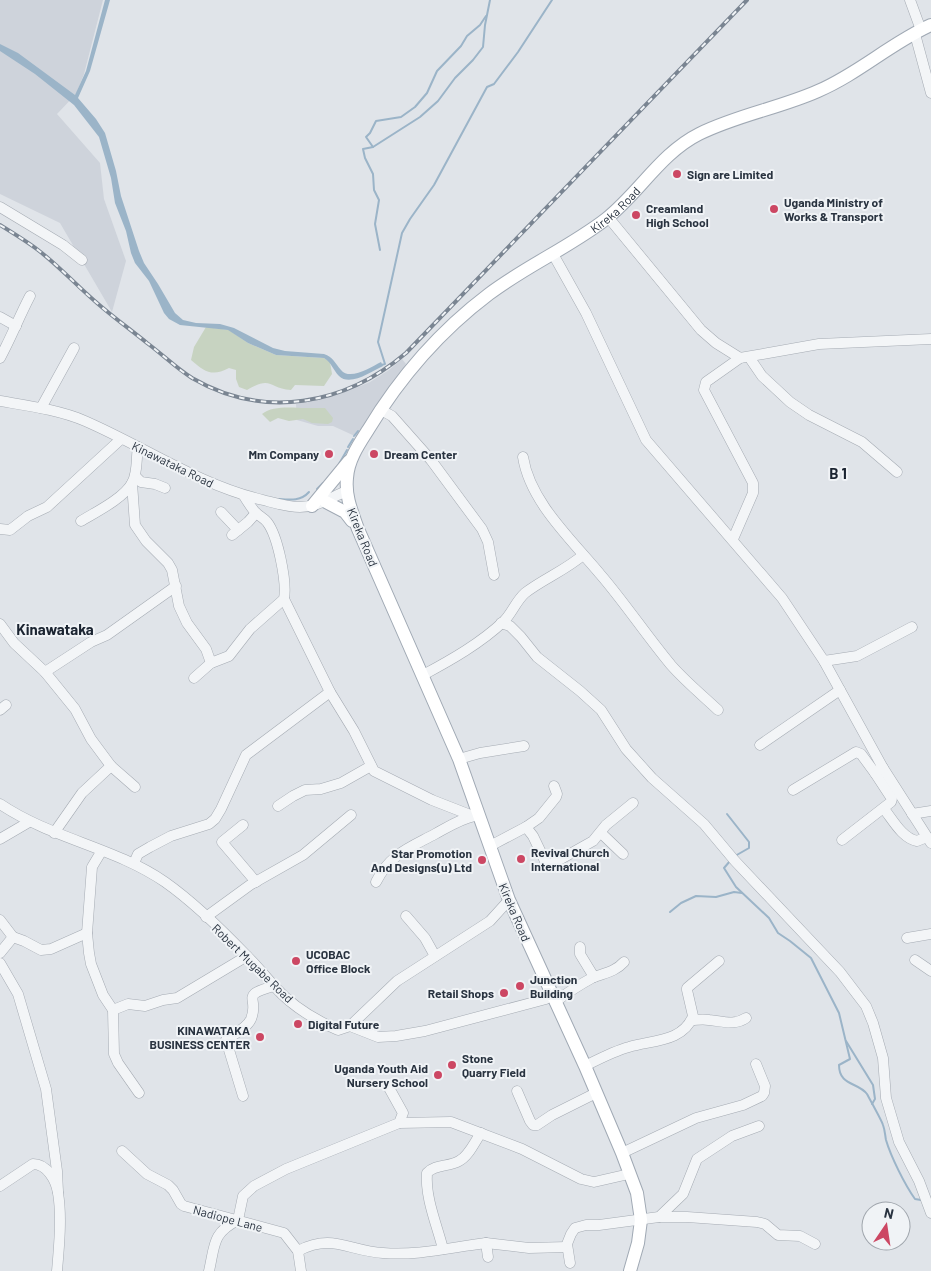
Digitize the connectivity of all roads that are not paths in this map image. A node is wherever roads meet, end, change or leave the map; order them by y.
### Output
1 (910, 0) edge
2 (922, 30) edge
3 (931, 93) edge
4 (0, 207) edge
5 (608, 217) junction
6 (553, 254) junction
7 (82, 260) dead end
8 (30, 296) dead end
9 (0, 317) edge
10 (16, 326) junction
11 (931, 338) edge
12 (74, 348) dead end
13 (744, 357) junction
14 (0, 358) edge
15 (0, 401) edge
16 (41, 408) junction
17 (380, 410) junction
18 (121, 439) junction
19 (138, 447) junction
20 (355, 452) junction
21 (523, 457) dead end
22 (897, 472) dead end
23 (134, 480) junction
24 (165, 488) dead end
25 (347, 492) junction
26 (244, 496) junction
27 (326, 502) junction
28 (312, 506) junction
29 (221, 512) dead end
30 (256, 513) junction
31 (81, 522) dead end
32 (0, 529) edge
33 (358, 529) junction
34 (733, 540) junction
35 (583, 555) junction
36 (494, 574) dead end
37 (176, 586) junction
38 (284, 599) junction
39 (501, 623) junction
40 (0, 624) edge
41 (912, 627) dead end
42 (824, 661) junction
43 (210, 663) junction
44 (45, 672) junction
45 (423, 675) junction
46 (194, 678) dead end
47 (840, 690) junction
48 (330, 692) junction
49 (718, 710) dead end
50 (760, 745) dead end
51 (524, 746) dead end
52 (459, 759) junction
53 (111, 766) junction
54 (371, 766) junction
55 (879, 771) junction
56 (554, 786) dead end
57 (135, 787) dead end
58 (793, 790) dead end
59 (633, 803) dead end
60 (0, 804) edge
61 (278, 806) dead end
62 (884, 809) junction
63 (931, 811) edge
64 (912, 814) junction
65 (351, 815) dead end
66 (476, 817) junction
67 (30, 822) junction
68 (243, 825) dead end
69 (526, 827) junction
70 (601, 832) junction
71 (54, 833) junction
72 (0, 839) edge
73 (842, 840) dead end
74 (929, 840) edge
75 (490, 846) junction
76 (101, 852) junction
77 (623, 854) dead end
78 (134, 863) junction
79 (256, 882) junction
80 (376, 882) dead end
81 (509, 900) junction
82 (406, 916) dead end
83 (206, 917) junction
84 (0, 920) edge
85 (87, 933) junction
86 (931, 934) edge
87 (13, 937) junction
88 (907, 938) dead end
89 (580, 947) dead end
90 (0, 953) edge
91 (247, 956) junction
92 (435, 956) junction
93 (915, 960) dead end
94 (719, 961) dead end
95 (624, 962) dead end
96 (0, 963) edge
97 (931, 971) edge
98 (594, 977) junction
99 (274, 986) junction
100 (553, 998) junction
101 (113, 1010) junction
102 (746, 1018) dead end
103 (692, 1020) junction
104 (350, 1026) junction
105 (756, 1064) dead end
106 (585, 1066) junction
107 (388, 1086) dead end
108 (517, 1091) dead end
109 (139, 1093) dead end
110 (596, 1093) junction
111 (243, 1096) dead end
112 (399, 1123) junction
113 (760, 1126) dead end
114 (481, 1133) junction
115 (122, 1151) dead end
116 (622, 1154) junction
117 (630, 1174) junction
118 (0, 1186) edge
119 (58, 1192) junction
120 (931, 1214) edge
121 (659, 1218) junction
122 (238, 1220) junction
123 (640, 1220) junction
124 (486, 1244) junction
125 (816, 1244) dead end
126 (567, 1247) junction
127 (443, 1249) junction
128 (298, 1251) junction
129 (488, 1257) dead end
130 (570, 1263) dead end
131 (57, 1271) edge
132 (209, 1271) edge
133 (301, 1271) edge
134 (630, 1271) edge

1 - 2 street
2 - 3 street
2 - 5 main road, Kireka Road
4 - 7 street
5 - 6 main road, Kireka Road
5 - 13 street
6 - 17 main road, Kireka Road
6 - 34 street
8 - 10 street
9 - 10 street
10 - 14 street
11 - 13 street
12 - 16 street
13 - 22 street
13 - 34 street
15 - 16 street, Kinawataka Road
16 - 18 street, Kinawataka Road
17 - 20 main road, Kireka Road
17 - 36 street
18 - 19 street, Kinawataka Road
18 - 32 street
19 - 23 street
19 - 26 street, Kinawataka Road
20 - 25 main road, Kireka Road
20 - 28 main road
21 - 35 street
23 - 24 street
23 - 31 street
23 - 37 street
25 - 27 street, Kinawataka Road
25 - 33 main road, Kireka Road
26 - 28 street, Kinawataka Road
26 - 30 street
27 - 28 street, Kinawataka Road
27 - 33 main road
29 - 30 street
30 - 38 street
33 - 45 main road, Kireka Road
34 - 42 street
35 - 39 street
35 - 49 street
37 - 43 street
37 - 44 street
38 - 43 street
38 - 48 street
39 - 45 street
39 - 120 street
40 - 44 street
41 - 42 street
42 - 47 street
43 - 46 street
44 - 53 street
45 - 52 main road, Kireka Road
47 - 50 street
47 - 55 street
48 - 54 street
48 - 78 street
51 - 52 street
52 - 66 main road, Kireka Road
53 - 57 street
53 - 71 street
54 - 61 street
54 - 66 street
55 - 58 street
55 - 62 street
55 - 64 street
56 - 69 street
59 - 70 street
60 - 67 street, Robert Mugabe Road
62 - 73 street
62 - 74 street
63 - 64 street
64 - 74 street
65 - 79 street
66 - 75 main road, Kireka Road
66 - 80 street
67 - 71 street, Robert Mugabe Road
67 - 72 street
68 - 79 street
69 - 70 street
69 - 75 street
70 - 77 street
71 - 76 street, Robert Mugabe Road
75 - 81 main road, Kireka Road
76 - 78 street, Robert Mugabe Road
76 - 85 street
78 - 83 street, Robert Mugabe Road
79 - 83 street
81 - 92 street
81 - 100 main road, Kireka Road
82 - 92 street
83 - 91 street, Robert Mugabe Road
84 - 87 street
85 - 87 street
85 - 101 street
86 - 88 street
87 - 90 street
89 - 98 street
91 - 99 street, Robert Mugabe Road
91 - 101 street
92 - 104 street
93 - 97 street
94 - 103 street
95 - 98 street, Robert Mugabe Road
96 - 119 street
98 - 100 street, Robert Mugabe Road
99 - 104 street, Robert Mugabe Road
99 - 111 street
100 - 104 street, Robert Mugabe Road
100 - 106 main road, Kireka Road
101 - 109 street
102 - 103 street
103 - 106 street
105 - 116 street
106 - 110 main road, Kireka Road
107 - 112 street
108 - 110 street
110 - 116 main road, Kireka Road
112 - 114 street
112 - 122 street
113 - 121 street
114 - 117 street
114 - 127 street
115 - 122 street, Nadiope Lane
116 - 117 main road, Kireka Road
117 - 123 main road, Kireka Road
118 - 119 street
119 - 131 street
121 - 123 street
121 - 125 street
122 - 128 street, Nadiope Lane
122 - 132 street
123 - 126 street
123 - 134 main road, Kireka Road
124 - 126 street
124 - 127 street
124 - 129 street
126 - 130 street
127 - 128 street
128 - 133 street

